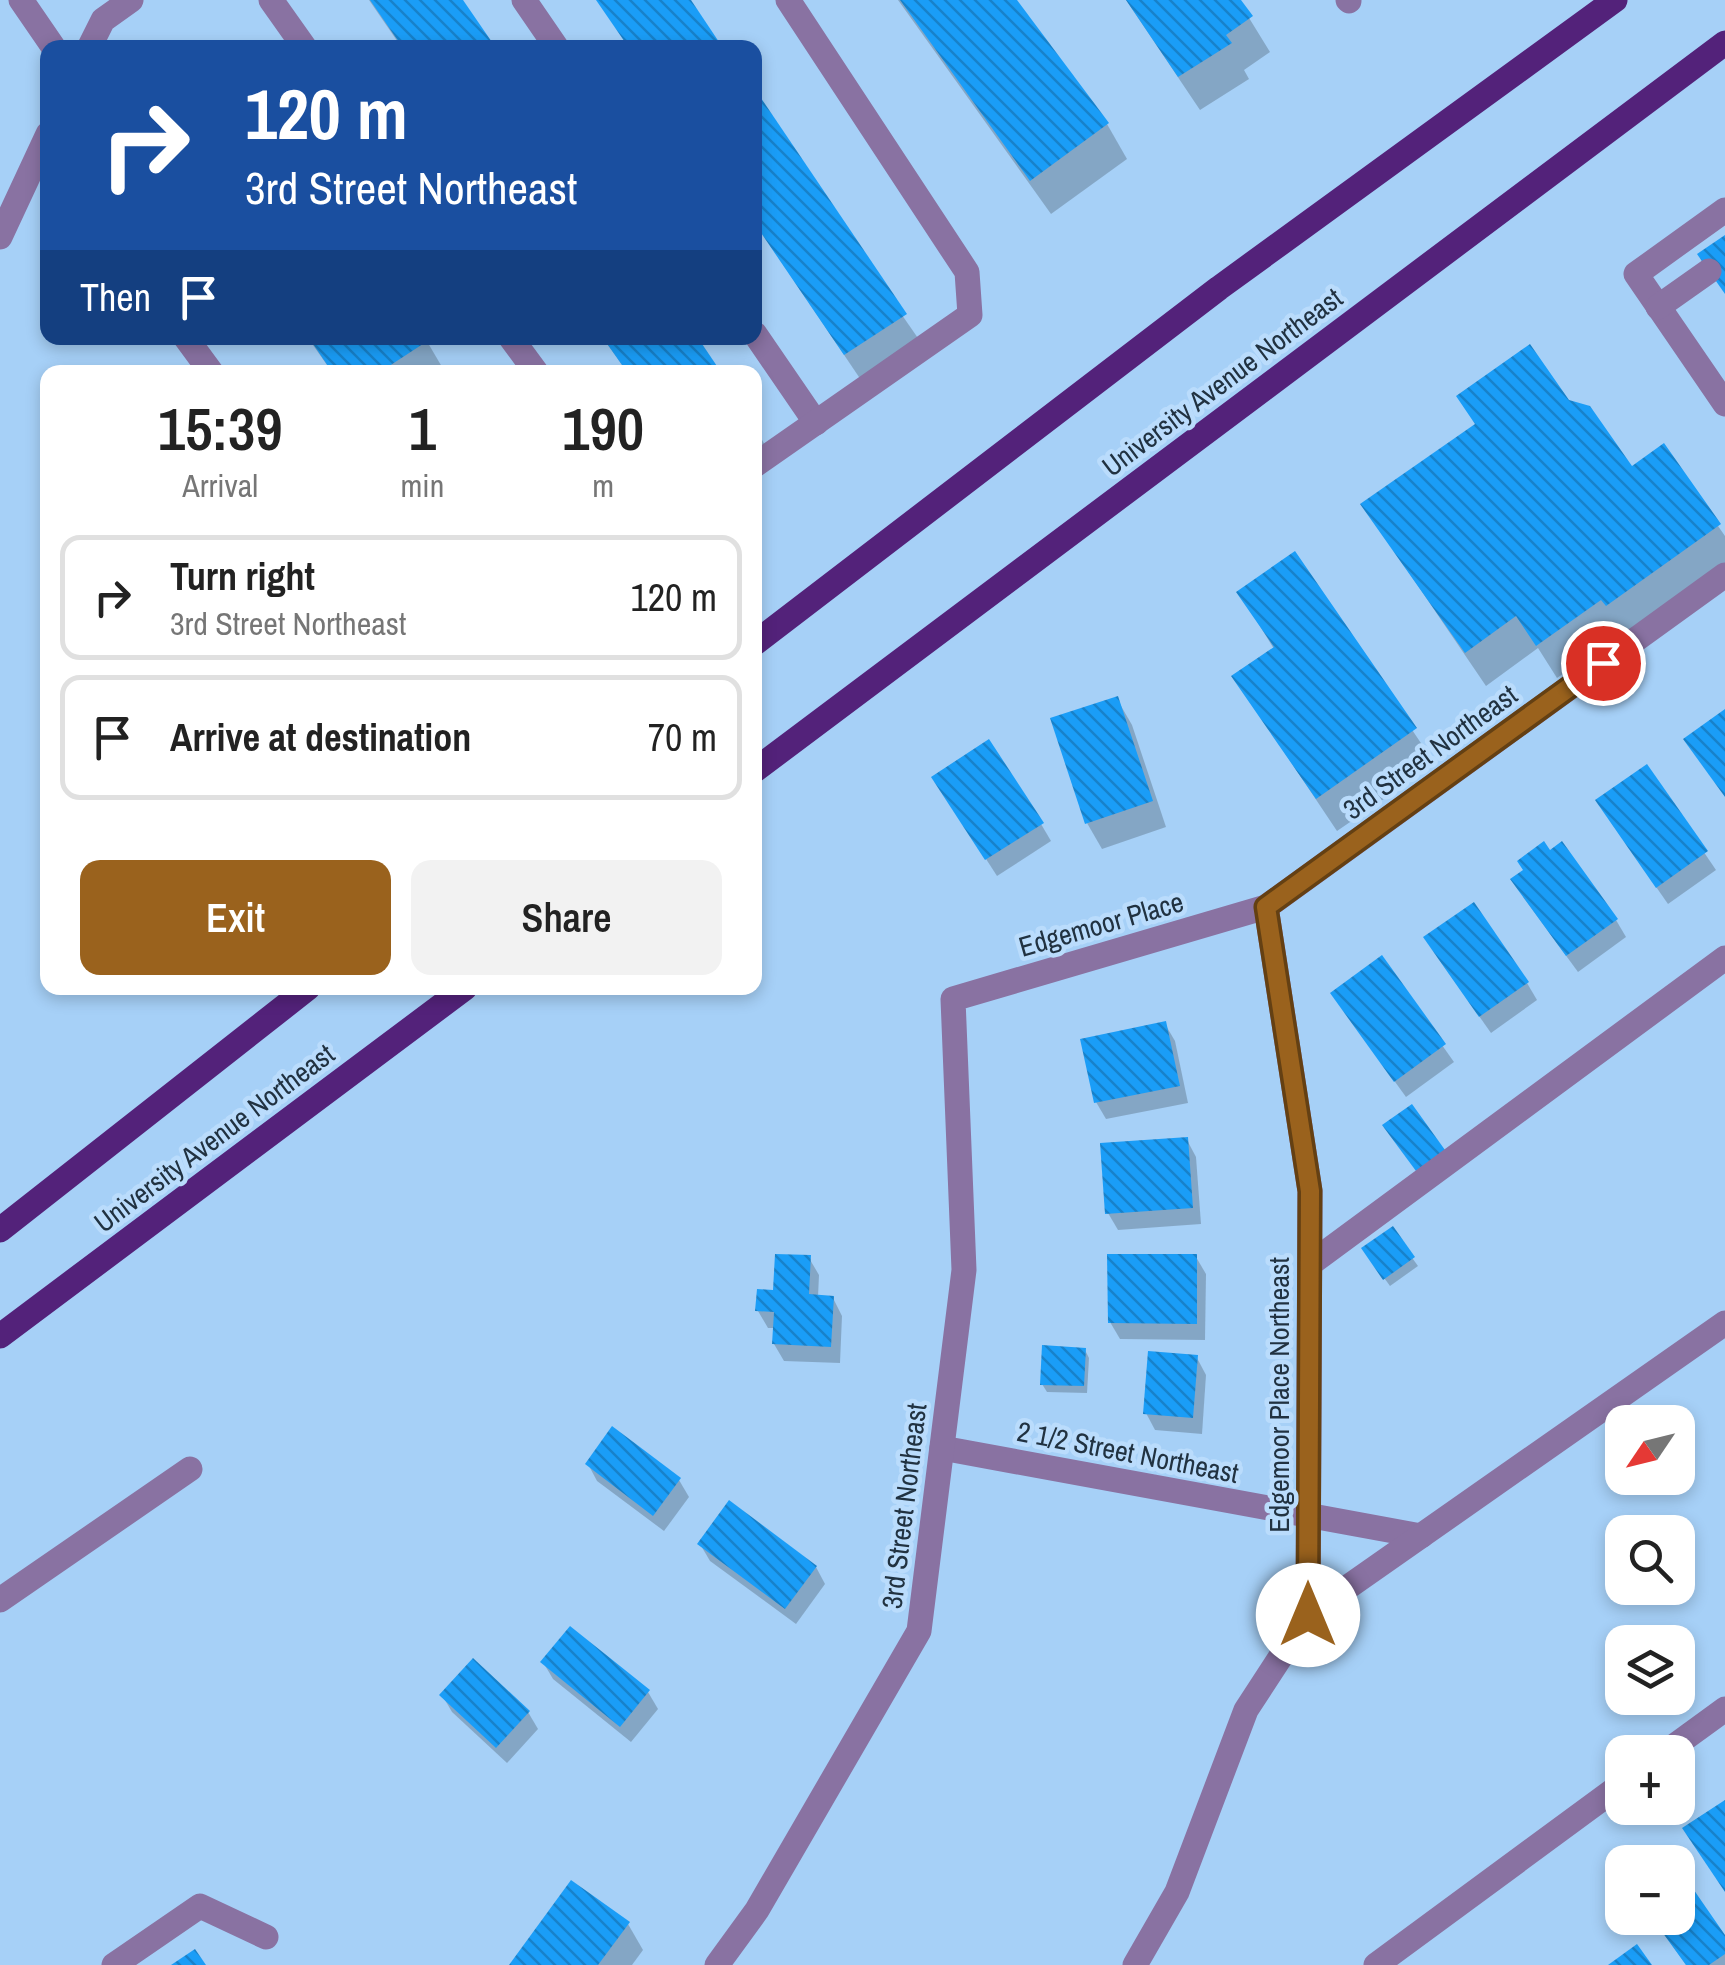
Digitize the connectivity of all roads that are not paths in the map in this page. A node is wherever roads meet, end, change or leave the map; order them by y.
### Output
1 (20, 0) edge
2 (131, 0) edge
3 (271, 0) edge
4 (524, 0) edge
5 (788, 0) edge
6 (1615, 0) edge
7 (48, 40) edge
8 (93, 40) edge
9 (299, 40) edge
10 (552, 40) edge
11 (1725, 43) edge
12 (40, 156) edge
13 (1725, 210) edge
14 (0, 237) edge
15 (1708, 271) dead end
16 (1658, 307) junction
17 (762, 344) edge
18 (1725, 404) edge
19 (816, 422) junction
20 (762, 461) edge
21 (1725, 574) edge
22 (762, 638) edge
23 (762, 765) edge
24 (1266, 907) junction
25 (1725, 958) edge
26 (299, 995) edge
27 (456, 995) edge
28 (953, 999) joint
29 (0, 1230) edge
30 (1310, 1264) junction
31 (1725, 1323) edge
32 (0, 1336) edge
33 (942, 1448) junction
34 (190, 1469) dead end
35 (1309, 1517) junction
36 (1421, 1536) junction
37 (0, 1600) edge
38 (1308, 1615) junction
39 (1725, 1709) edge
40 (1689, 1735) edge
41 (1605, 1797) edge
42 (266, 1937) dead end
43 (114, 1965) edge
44 (717, 1965) edge
45 (1135, 1965) edge
46 (1376, 1965) edge

1 - 7 street
2 - 8 street
3 - 9 street
4 - 10 street
5 - 19 street
6 - 22 main road
11 - 23 main road, University Avenue Northeast
12 - 14 street
13 - 16 street
15 - 16 street
16 - 18 street
17 - 19 street
19 - 20 street
21 - 24 street, 3rd Street Northeast
24 - 28 street, Edgemoor Place
24 - 30 street, Edgemoor Place Northeast
25 - 30 street
26 - 29 main road, University Avenue Northeast
27 - 32 main road, University Avenue Northeast
28 - 33 street, 3rd Street Northeast
30 - 35 street, Edgemoor Place Northeast
31 - 36 street
33 - 35 street, 2 1/2 Street Northeast
33 - 44 street, 3rd Street Northeast
34 - 37 street
35 - 36 street, 2 1/2 Street Northeast
35 - 38 street, Edgemoor Place Northeast
36 - 38 street
38 - 45 street
39 - 40 street
41 - 46 street
42 - 43 street

